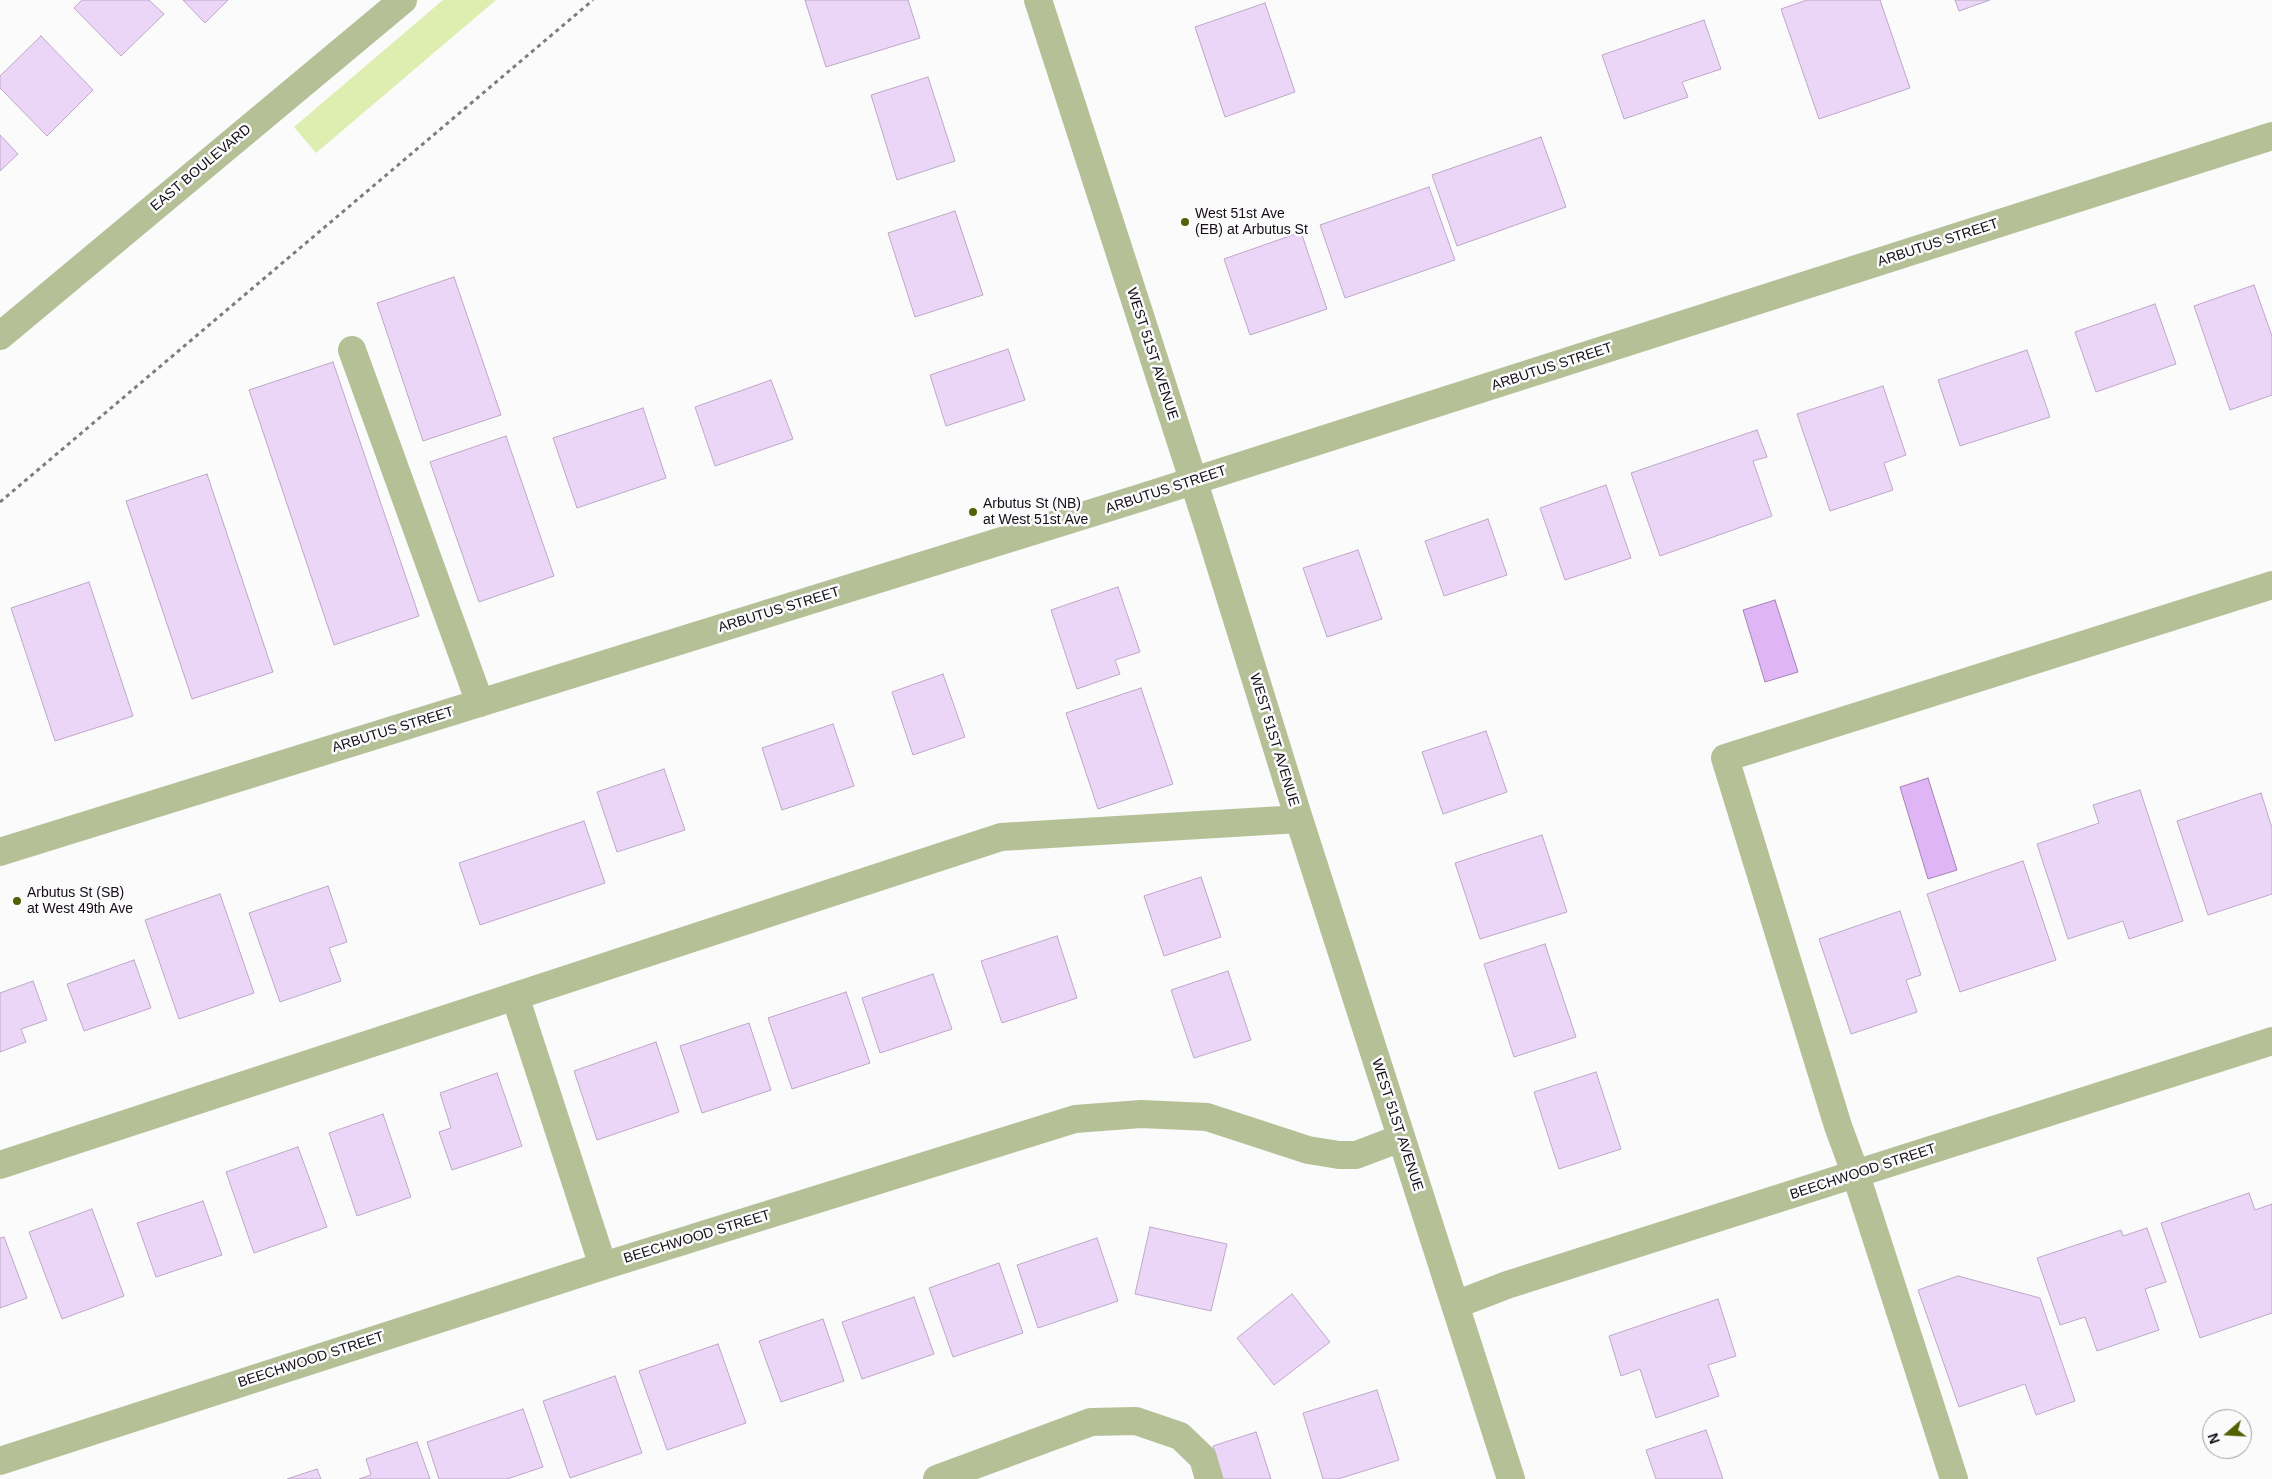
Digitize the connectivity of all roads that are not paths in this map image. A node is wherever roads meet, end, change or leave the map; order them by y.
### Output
1 (403, 0) edge
2 (1038, 0) edge
3 (2272, 136) edge
4 (0, 336) edge
5 (352, 350) dead end
6 (1193, 481) junction
7 (2272, 585) edge
8 (480, 703) junction
9 (1299, 819) junction
10 (0, 852) edge
11 (514, 996) junction
12 (2272, 1041) edge
13 (1402, 1138) junction
14 (0, 1165) edge
15 (1856, 1175) junction
16 (603, 1266) junction
17 (1455, 1305) junction
18 (0, 1461) edge
19 (938, 1479) edge
20 (1209, 1479) edge
21 (1511, 1479) edge
22 (1954, 1479) edge

1 - 4 street, EAST BOULEVARD
2 - 6 street, WEST 51ST AVENUE
3 - 6 street, ARBUTUS STREET
5 - 8 street
6 - 8 street, ARBUTUS STREET
6 - 9 street, WEST 51ST AVENUE
7 - 15 street
8 - 10 street, ARBUTUS STREET
9 - 11 street
9 - 13 street, WEST 51ST AVENUE
11 - 14 street
11 - 16 street
12 - 15 street, BEECHWOOD STREET
13 - 16 street, BEECHWOOD STREET
13 - 17 street, WEST 51ST AVENUE
15 - 17 street, BEECHWOOD STREET
15 - 22 street
16 - 18 street, BEECHWOOD STREET
17 - 21 street, WEST 51ST AVENUE
19 - 20 street

